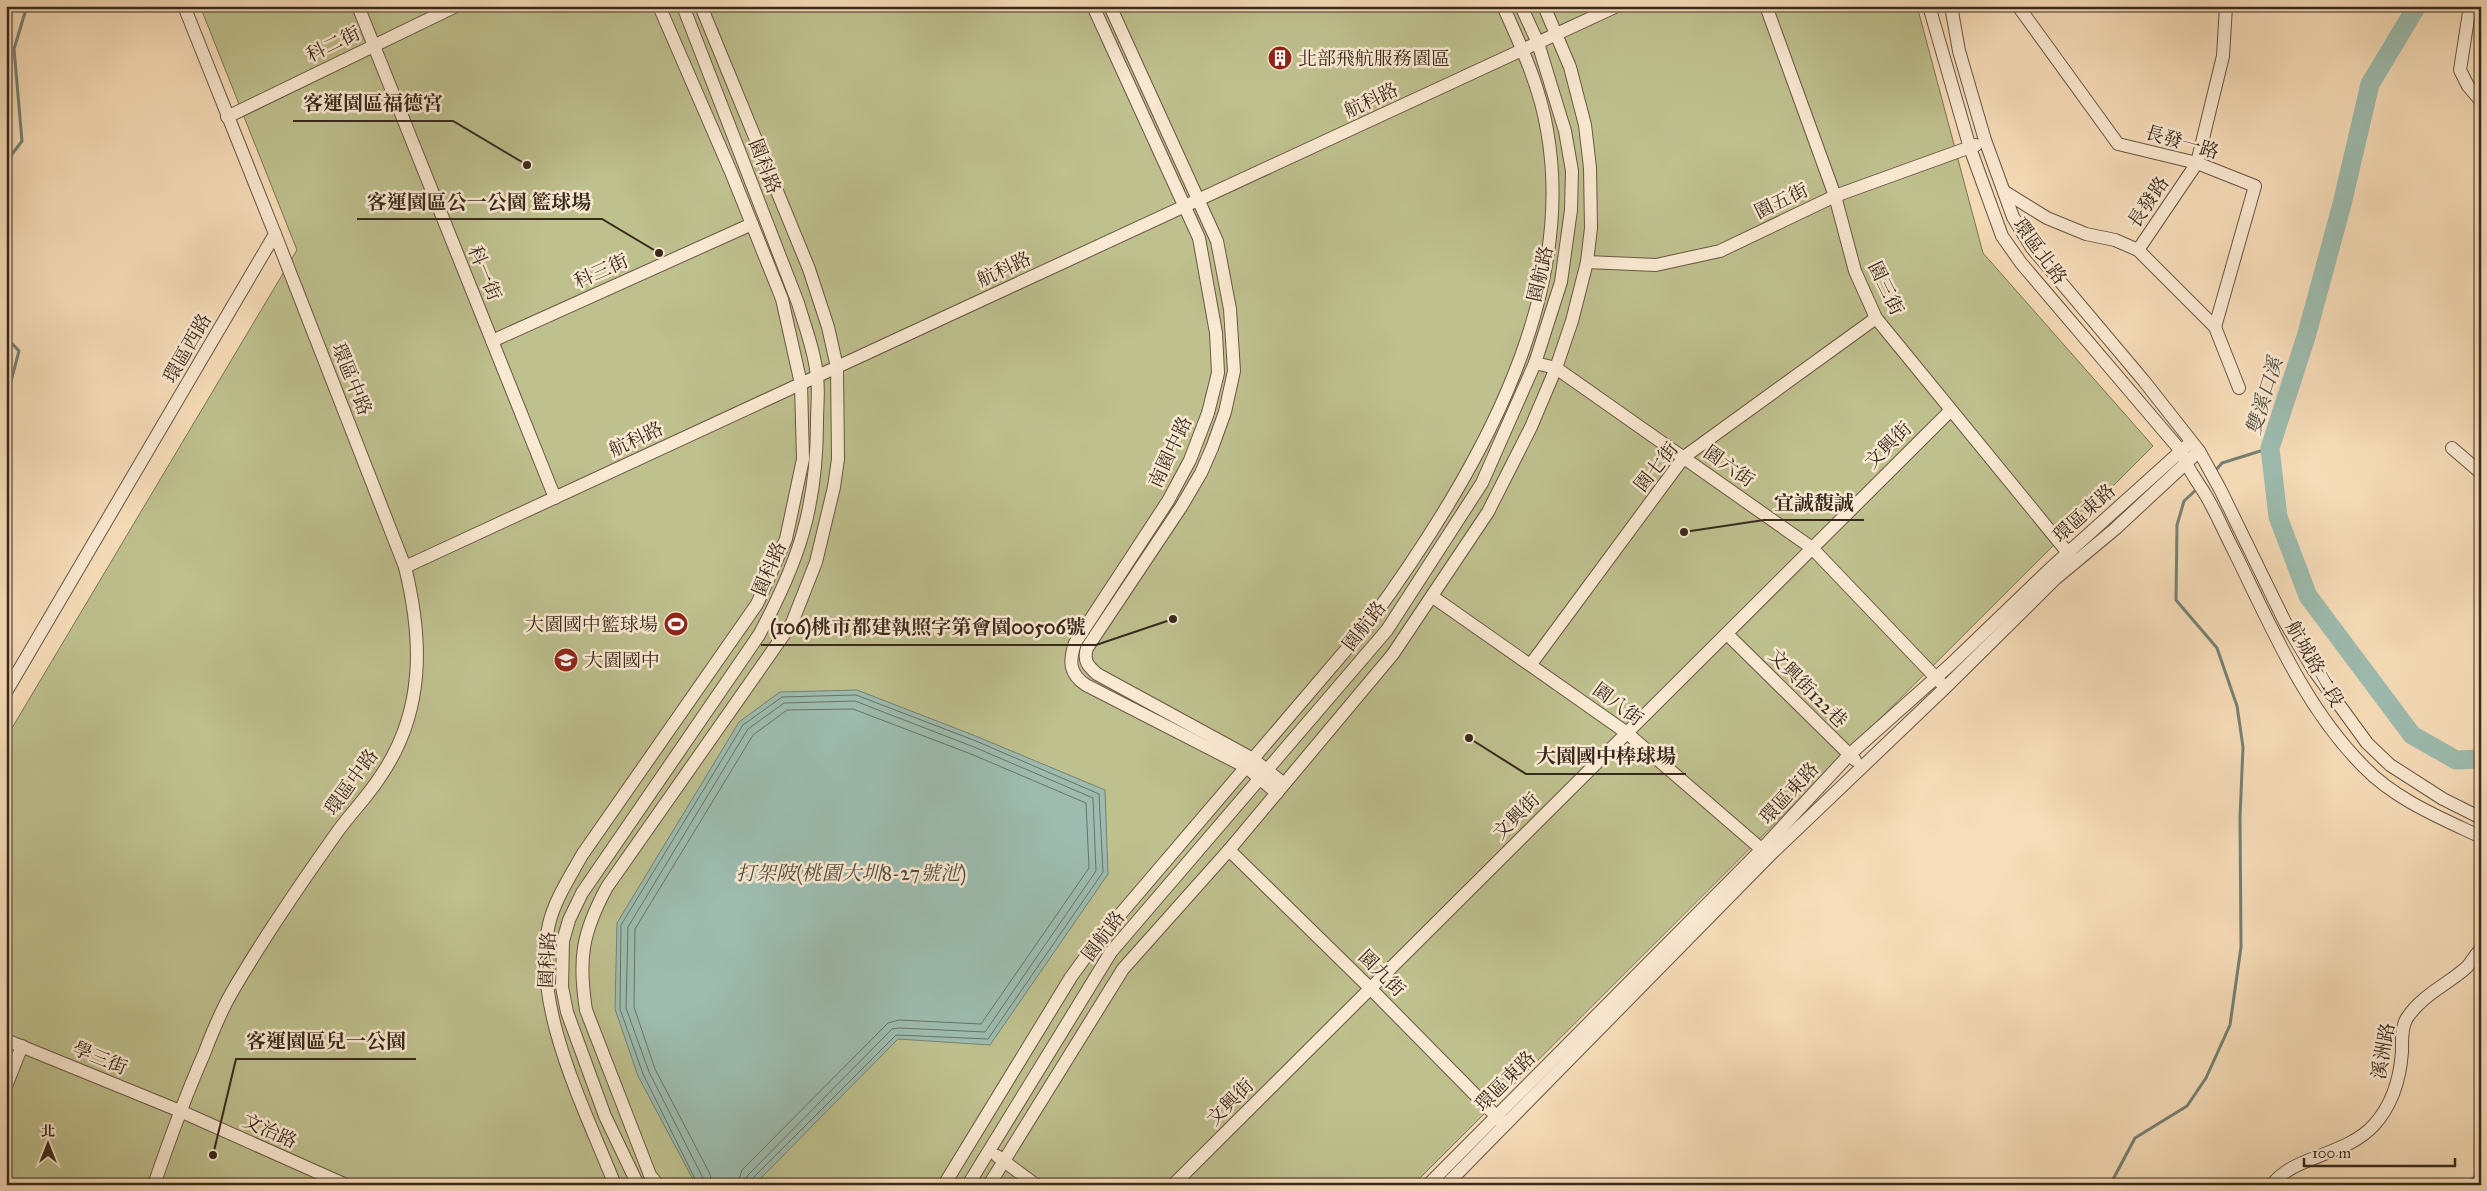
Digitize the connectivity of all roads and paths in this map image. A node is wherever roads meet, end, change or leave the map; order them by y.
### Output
1 (184, 6) edge
2 (358, 6) edge
3 (456, 6) edge
4 (659, 6) edge
5 (683, 6) edge
6 (701, 6) edge
7 (1093, 6) edge
8 (1110, 6) edge
9 (1503, 6) edge
10 (1521, 6) edge
11 (1544, 6) edge
12 (1617, 6) edge
13 (1766, 6) edge
14 (1929, 6) edge
15 (1951, 6) edge
16 (2018, 6) edge
17 (2226, 6) edge
18 (2470, 6) edge
19 (1555, 35) junction
20 (1538, 43) junction
21 (374, 45) junction
22 (1523, 50) junction
23 (2481, 100) edge
24 (227, 117) junction
25 (1985, 140) junction
26 (1970, 148) junction
27 (2197, 163) junction
28 (2004, 192) junction
29 (1835, 196) junction
30 (1199, 200) junction
31 (1184, 206) junction
32 (752, 224) junction
33 (275, 234) junction
34 (2138, 250) junction
35 (1587, 262) junction
36 (1876, 318) junction
37 (2215, 327) junction
38 (492, 341) junction
39 (1535, 363) junction
40 (837, 367) junction
41 (1556, 368) junction
42 (817, 376) junction
43 (801, 384) junction
44 (2240, 388) dead end
45 (1950, 411) junction
46 (2195, 447) junction
47 (2452, 448) dead end
48 (2181, 451) junction
49 (1684, 457) junction
50 (2185, 464) junction
51 (2481, 473) edge
52 (555, 498) junction
53 (1812, 548) junction
54 (2073, 558) junction
55 (405, 567) junction
56 (1433, 597) junction
57 (1727, 634) junction
58 (1531, 664) junction
59 (1934, 678) junction
60 (1946, 687) junction
61 (6, 692) edge
62 (1627, 732) junction
63 (1849, 755) junction
64 (1250, 763) junction
65 (1863, 768) junction
66 (1264, 774) junction
67 (1281, 788) junction
68 (2481, 818) edge
69 (2481, 837) edge
70 (1229, 850) junction
71 (1765, 853) junction
72 (2481, 949) edge
73 (1371, 989) junction
74 (6, 1040) edge
75 (22, 1046) junction
76 (6, 1086) edge
77 (180, 1111) junction
78 (1501, 1121) junction
79 (988, 1151) junction
80 (1003, 1159) junction
81 (154, 1185) edge
82 (346, 1185) edge
83 (615, 1185) edge
84 (638, 1185) edge
85 (658, 1185) edge
86 (944, 1185) edge
87 (968, 1185) edge
88 (989, 1185) edge
89 (1036, 1185) edge
90 (1173, 1185) edge
91 (1428, 1185) edge
92 (1446, 1185) edge
93 (2272, 1185) edge

1 - 24 street
2 - 21 street, 科一街
3 - 21 street, 科二街
4 - 32 street
5 - 42 street, 園科路
6 - 40 street
7 - 31 street, 南園中路
8 - 30 street, 南園中路
9 - 22 street
10 - 20 street, 園航路
11 - 19 street
12 - 19 street, 航科路
13 - 29 street, 園三街
14 - 26 street, 環區北路
15 - 25 street, 環區北路
16 - 27 street, 長發一路
17 - 27 street, 長發路
18 - 23 street
19 - 20 street, 航科路
19 - 35 street
20 - 22 street, 航科路
20 - 39 street, 園航路
21 - 24 street, 科二街
21 - 38 street, 科一街
22 - 30 street, 航科路
22 - 64 street
24 - 33 street
25 - 26 street, 園五街
25 - 28 street, 環區北路
26 - 29 street, 園五街
26 - 48 street, 環區北路
27 - 34 street, 長發路
27 - 37 street, 長發一路
28 - 34 street
28 - 46 street, 環區北路
29 - 35 street, 園五街
29 - 36 street, 園三街
30 - 31 street, 航科路
30 - 64 street, 南園中路
31 - 40 street, 航科路
31 - 64 street, 南園中路
32 - 38 street, 科三街
32 - 43 street
33 - 55 street, 環區中路
33 - 61 street, 環區西路
34 - 37 street, 長發路
35 - 41 street
36 - 45 street, 園三街
36 - 49 street, 園七街
37 - 44 street, 長發路
38 - 52 street, 科一街
39 - 41 street, 園六街
39 - 66 street, 園航路
40 - 42 street, 航科路
40 - 85 street
41 - 49 street, 園六街
41 - 56 street
42 - 43 street, 航科路
42 - 84 street, 園科路
43 - 52 street, 航科路
43 - 83 street
45 - 53 street, 文興街
45 - 54 street, 園三街
46 - 48 street, 環區東路
46 - 50 street, 環區東路
46 - 68 street, 航城路二段
47 - 51 street
48 - 50 street, 航城路二段
48 - 54 street, 環區東路
49 - 53 street, 園六街
49 - 58 street, 園七街
50 - 54 street, 環區東路
50 - 69 street, 航城路二段
52 - 55 street, 航科路
53 - 57 street, 文興街
53 - 59 street, 園六街
54 - 59 street, 環區東路
54 - 60 street, 環區東路
55 - 77 street, 環區中路
56 - 58 street, 園八街
56 - 67 street
57 - 62 street, 文興街
57 - 63 street, 文興街122巷
58 - 62 street, 園八街
59 - 60 street, 園六街
59 - 63 street, 環區東路
60 - 65 street, 環區東路
62 - 71 street, 園八街
62 - 73 street, 文興街
63 - 65 street, 文興街122巷
63 - 71 street, 環區東路
64 - 66 street, 南園中路
64 - 86 street
65 - 71 street, 環區東路
66 - 67 street, 南園中路
66 - 79 street, 園航路
67 - 70 street
70 - 73 street, 園九街
70 - 80 street
71 - 78 street, 環區東路
72 - 93 street, 溪洲路
73 - 78 street, 園九街
73 - 90 street, 文興街
74 - 75 street, 學三街
75 - 76 street
75 - 77 street, 學三街
77 - 81 street, 環區中路
77 - 82 street, 文治路
78 - 91 street, 環區東路
78 - 92 street, 環區東路
79 - 80 street
79 - 87 street, 園航路
80 - 88 street
80 - 89 street

